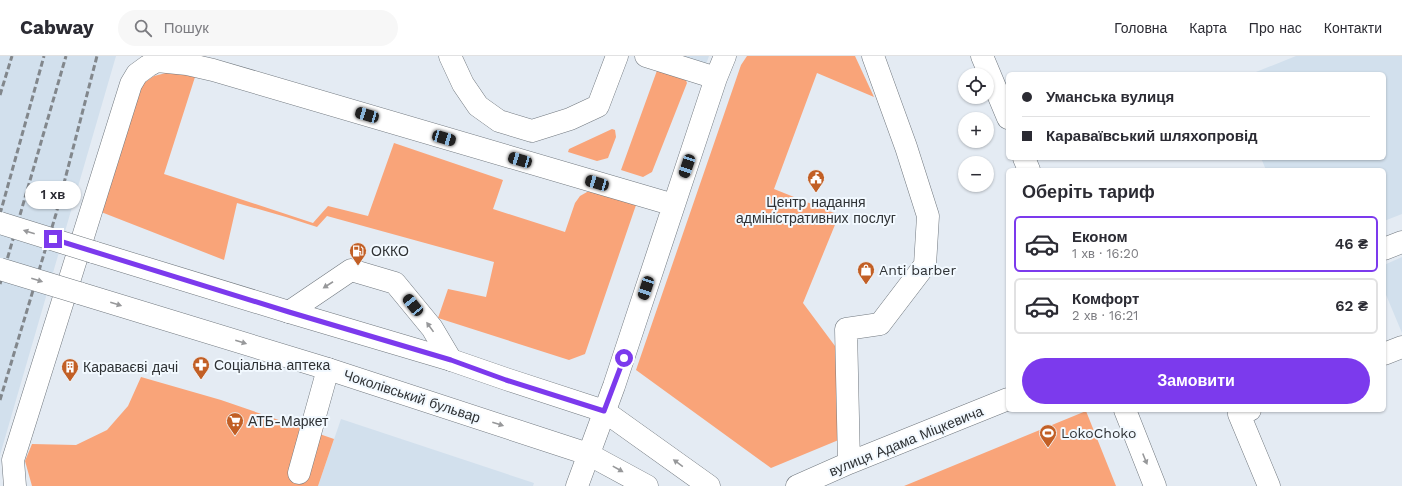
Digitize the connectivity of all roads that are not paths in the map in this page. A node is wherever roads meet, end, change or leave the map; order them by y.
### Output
1 (450, 56) edge
2 (618, 56) edge
3 (646, 56) edge
4 (725, 56) edge
5 (873, 56) edge
6 (982, 56) edge
7 (216, 63) edge
8 (716, 78) junction
9 (1006, 113) edge
10 (674, 205) junction
11 (0, 223) edge
12 (1402, 242) edge
13 (1386, 248) edge
14 (0, 269) edge
15 (289, 312) junction
16 (1402, 347) edge
17 (1386, 353) edge
18 (451, 360) junction
19 (328, 368) junction
20 (1006, 400) edge
21 (604, 411) junction
22 (1126, 412) edge
23 (1244, 412) edge
24 (588, 454) junction
25 (849, 463) junction
26 (299, 474) dead end
27 (802, 485) edge
28 (15, 486) edge
29 (577, 486) edge
30 (647, 486) edge
31 (709, 486) edge
32 (1156, 486) edge
33 (1269, 486) edge

1 - 2 main road
3 - 8 main road
4 - 8 main road
5 - 25 main road
6 - 9 main road
7 - 10 main road
7 - 28 main road
8 - 10 main road
10 - 21 main road
15 -> 11 main road, bridge
12 - 13 main road
14 -> 19 main road, Чоколівський бульвар, bridge
15 - 18 main road
18 -> 15 main road
16 - 17 main road
18 - 21 main road
19 -> 24 main road, Чоколівський бульвар
19 - 26 main road
20 - 25 main road, вулиця Адама Міцкевича
21 - 24 main road
31 -> 21 main road
22 -> 32 main road
23 - 33 main road
24 - 29 main road
24 -> 30 main road, Чоколівський бульвар
25 - 27 main road, вулиця Адама Міцкевича

